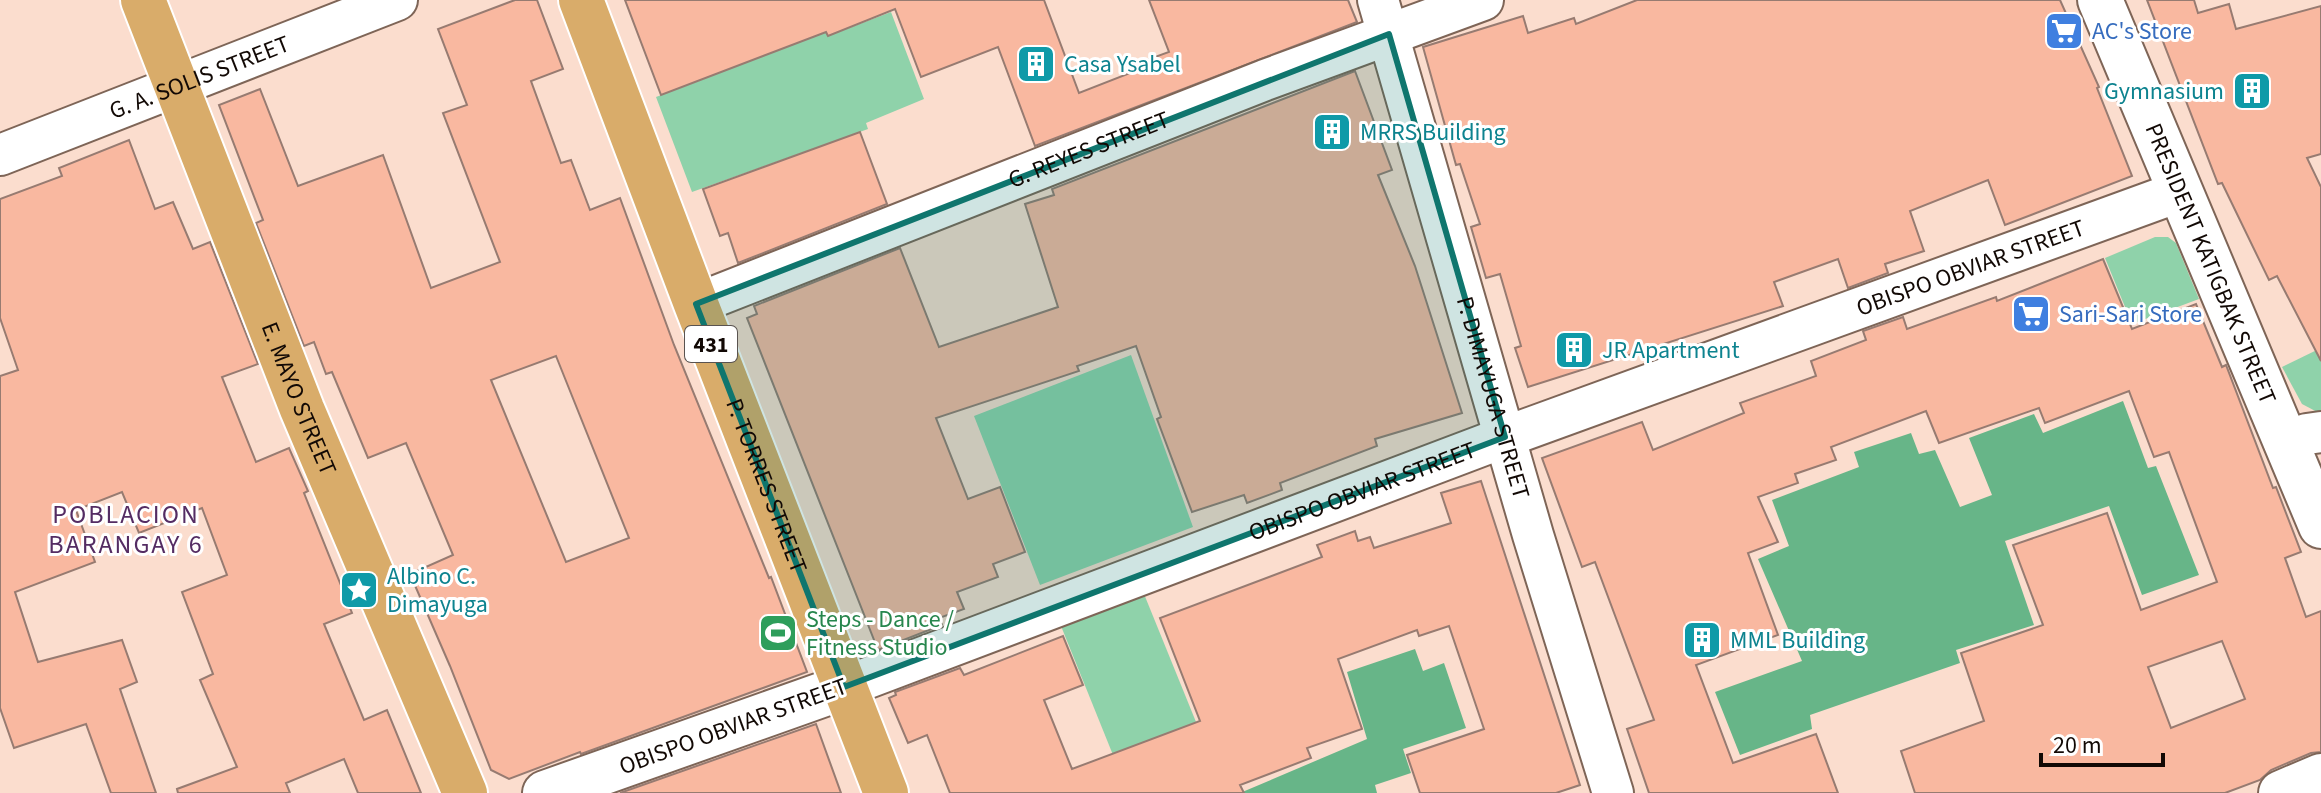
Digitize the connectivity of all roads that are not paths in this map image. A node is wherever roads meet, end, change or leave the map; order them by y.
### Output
1 (143, 0) edge
2 (397, 0) edge
3 (581, 0) edge
4 (1483, 0) edge
5 (2100, 0) edge
6 (1384, 17) edge
7 (178, 84) junction
8 (0, 155) edge
9 (2181, 191) junction
10 (696, 304) junction
11 (1505, 437) junction
12 (2303, 437) edge
13 (2321, 526) edge
14 (844, 687) junction
15 (2321, 776) edge
16 (465, 793) edge
17 (545, 793) edge
18 (886, 793) edge
19 (1613, 793) edge
20 (2281, 793) edge

1 - 7 main road, E. MAYO STREET
2 - 7 street, G. A. SOLIS STREET
3 - 10 main road, P. TORRES STREET / 431
4 - 6 street, G. REYES STREET
5 - 9 street, PRESIDENT KATIGBAK STREET
6 - 10 street, G. REYES STREET
6 - 11 street, P. DIMAYUGA STREET
7 - 8 street, G. A. SOLIS STREET
7 - 16 main road, E. MAYO STREET
9 - 11 street, OBISPO OBVIAR STREET
9 - 12 street, PRESIDENT KATIGBAK STREET
10 - 14 main road, P. TORRES STREET / 431
11 - 14 street, OBISPO OBVIAR STREET
11 - 19 street, P. DIMAYUGA STREET
12 - 13 street, PRESIDENT KATIGBAK STREET
14 - 17 street, OBISPO OBVIAR STREET
14 - 18 main road, P. TORRES STREET / 431
15 - 20 street

